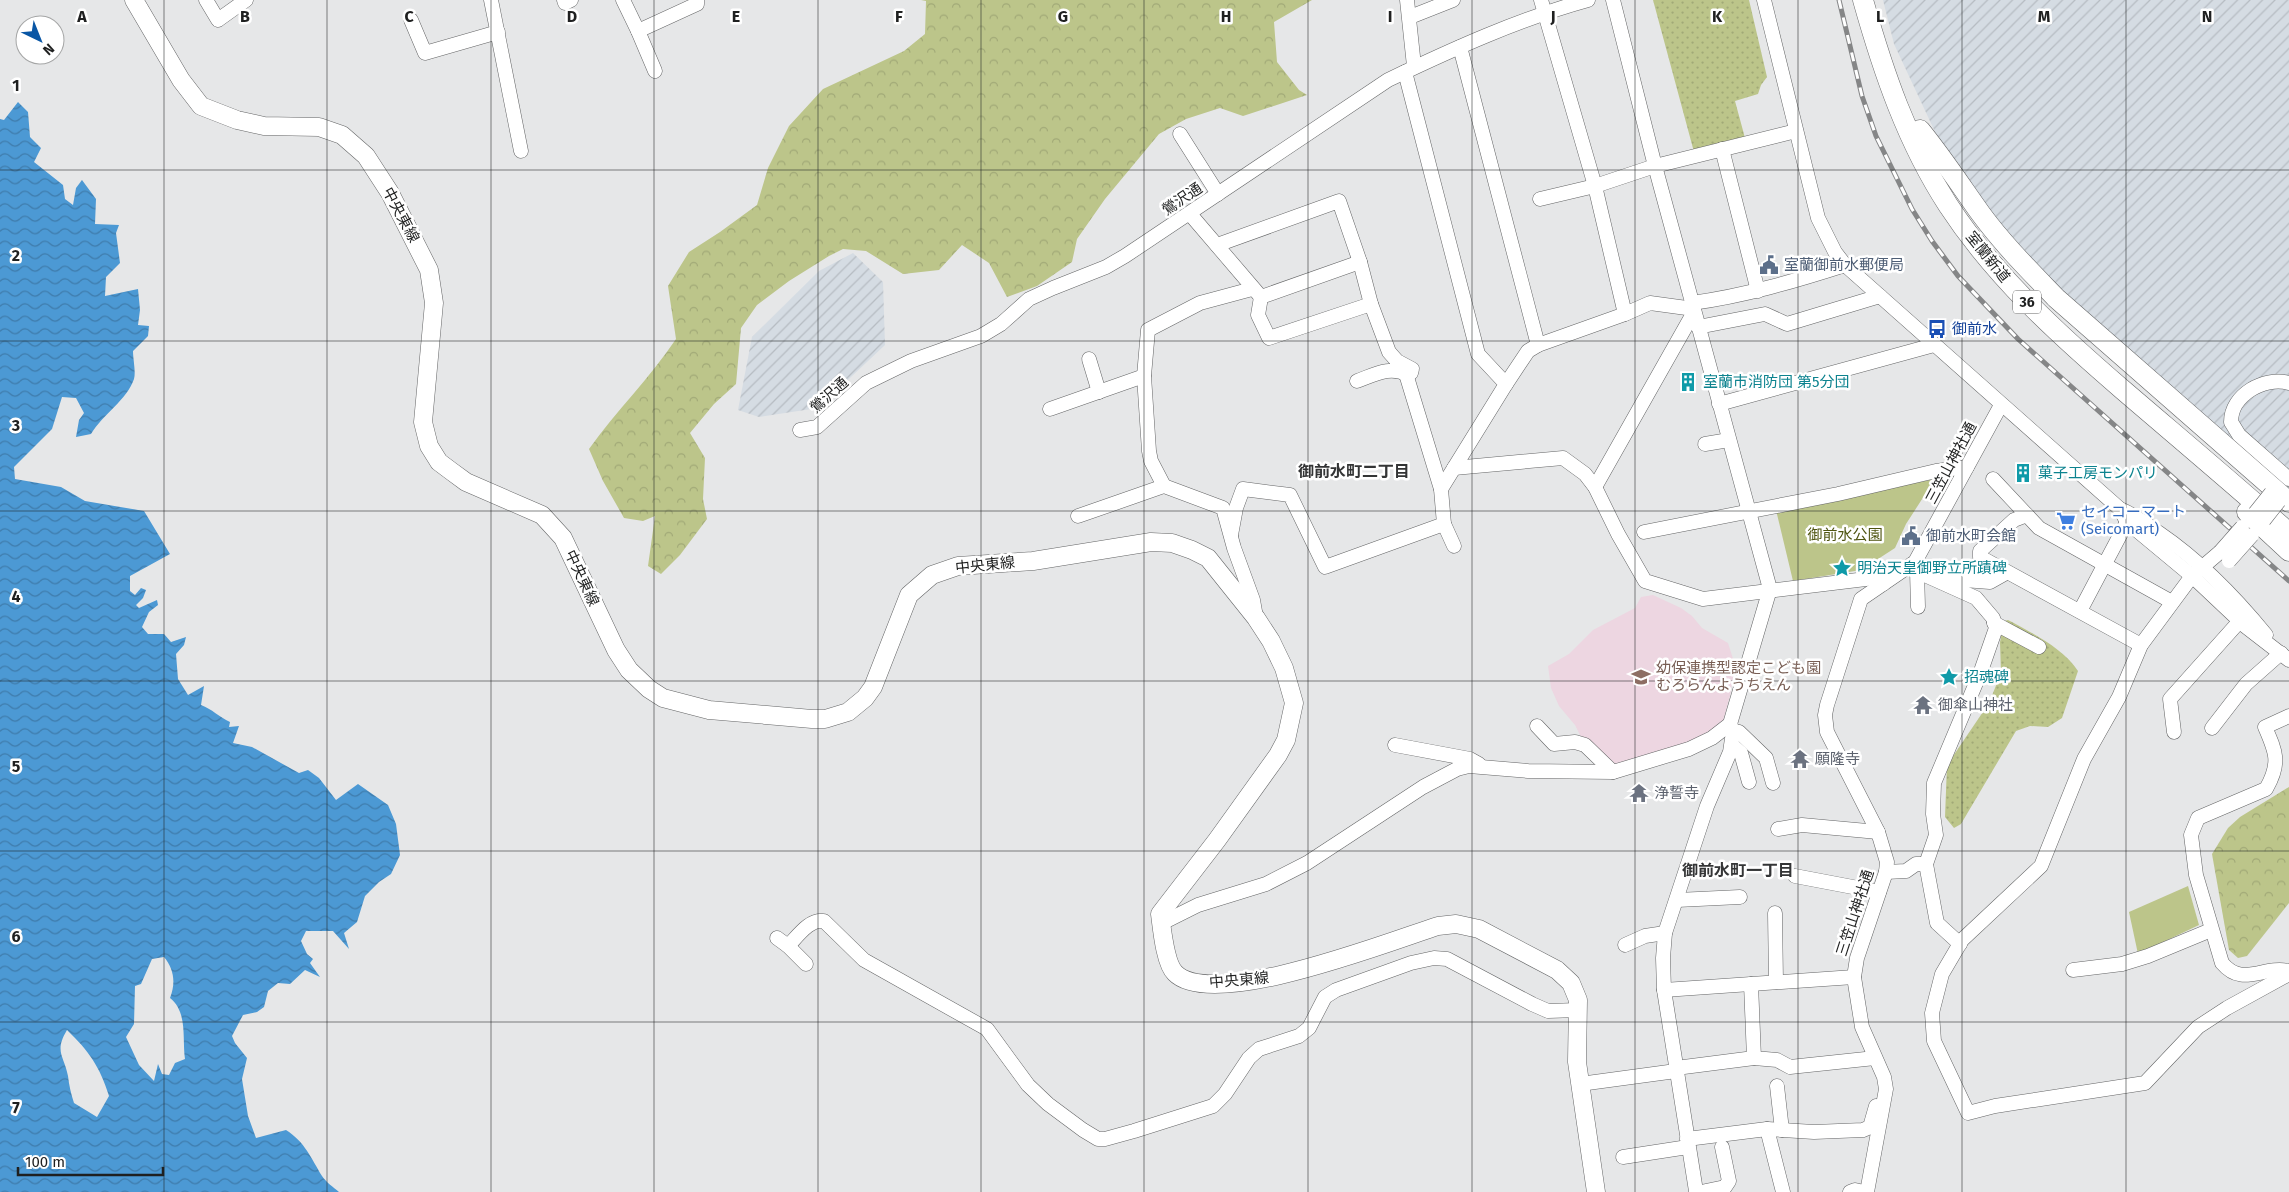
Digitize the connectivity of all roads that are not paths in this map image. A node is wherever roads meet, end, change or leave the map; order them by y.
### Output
1 (134, 0) edge
2 (206, 0) edge
3 (246, 0) edge
4 (492, 0) edge
5 (564, 0) edge
6 (571, 0) edge
7 (623, 0) edge
8 (697, 0) edge
9 (1407, 0) edge
10 (1454, 0) edge
11 (1588, 0) edge
12 (1613, 0) edge
13 (1764, 0) edge
14 (1863, 0) edge
15 (1875, 0) edge
16 (1544, 6) edge
17 (1410, 17) junction
18 (411, 20) dead end
19 (638, 31) junction
20 (498, 32) junction
21 (1460, 47) junction
22 (1410, 69) junction
23 (655, 71) dead end
24 (1890, 89) junction
25 (1920, 130) junction
26 (1796, 131) junction
27 (1180, 134) dead end
28 (1722, 149) junction
29 (521, 151) dead end
30 (1655, 166) junction
31 (1595, 186) junction
32 (1218, 194) junction
33 (1540, 200) dead end
34 (1190, 214) junction
35 (1217, 246) junction
36 (1360, 262) junction
37 (1846, 265) junction
38 (1758, 291) junction
39 (1256, 293) junction
40 (1880, 296) junction
41 (1371, 304) junction
42 (1693, 308) junction
43 (1626, 314) junction
44 (1698, 327) junction
45 (1538, 345) junction
46 (1934, 345) junction
47 (1089, 359) dead end
48 (1406, 374) junction
49 (1144, 376) junction
50 (1357, 381) dead end
51 (2289, 383) edge
52 (1506, 384) junction
53 (1099, 392) junction
54 (1719, 404) junction
55 (2001, 405) junction
56 (1050, 409) dead end
57 (800, 430) dead end
58 (1729, 440) junction
59 (1705, 444) dead end
60 (1968, 467) junction
61 (1454, 468) junction
62 (1993, 479) dead end
63 (1164, 486) junction
64 (1595, 486) junction
65 (1441, 489) junction
66 (2283, 494) edge
67 (2120, 509) junction
68 (1749, 511) junction
69 (2027, 515) junction
70 (1078, 516) dead end
71 (2127, 522) junction
72 (2254, 523) junction
73 (1444, 524) junction
74 (1644, 532) dead end
75 (2289, 533) edge
76 (1230, 535) junction
77 (1454, 546) dead end
78 (2289, 551) edge
79 (2103, 563) junction
80 (1912, 569) junction
81 (2207, 571) junction
82 (2006, 573) junction
83 (2192, 576) junction
84 (1934, 579) junction
85 (1883, 584) junction
86 (1770, 589) junction
87 (2172, 602) junction
88 (1918, 607) dead end
89 (2080, 611) junction
90 (2244, 617) junction
91 (1256, 618) junction
92 (1994, 623) junction
93 (2141, 646) junction
94 (2039, 647) dead end
95 (2285, 657) edge
96 (2289, 716) edge
97 (1537, 726) dead end
98 (1731, 727) junction
99 (2212, 728) dead end
100 (2174, 732) dead end
101 (1395, 745) dead end
102 (1732, 745) junction
103 (2282, 759) edge
104 (1484, 768) junction
105 (1613, 772) junction
106 (1749, 782) dead end
107 (1773, 783) dead end
108 (1778, 829) dead end
109 (1878, 832) junction
110 (1926, 864) junction
111 (1886, 872) junction
112 (1795, 876) dead end
113 (1879, 892) junction
114 (1740, 897) dead end
115 (1677, 900) junction
116 (1775, 913) dead end
117 (1162, 923) junction
118 (2212, 930) junction
119 (1665, 933) junction
120 (1960, 944) junction
121 (1625, 945) dead end
122 (806, 964) dead end
123 (2073, 970) dead end
124 (2289, 972) edge
125 (1854, 977) junction
126 (1776, 982) junction
127 (1751, 984) junction
128 (1664, 990) junction
129 (1578, 1010) junction
130 (1754, 1058) junction
131 (1875, 1058) junction
132 (1676, 1069) junction
133 (1580, 1084) junction
134 (1886, 1084) junction
135 (1777, 1086) dead end
136 (1767, 1129) junction
137 (1782, 1130) junction
138 (1688, 1143) junction
139 (1722, 1147) dead end
140 (1623, 1157) dead end
141 (1596, 1192) edge
142 (1783, 1192) edge
143 (1850, 1192) edge
144 (1866, 1192) edge

1 - 91 main road, 中央東線
2 - 3 street
4 - 20 street
5 - 6 street
7 - 19 street
8 - 19 street
9 - 17 street
10 - 17 street
11 - 16 street, 鶯沢通
12 - 30 street
13 - 26 street
14 - 24 highway, 室蘭新道 / 36
15 - 25 highway, 室蘭新道 / 36
16 - 21 street, 鶯沢通
16 - 31 street
17 - 22 street
18 - 20 street
19 - 23 street
20 - 29 street
21 - 22 street, 鶯沢通
21 - 45 street
22 - 32 street, 鶯沢通
22 - 52 street
24 - 72 highway
24 - 75 highway, 室蘭新道 / 36
25 - 66 highway
25 - 66 highway, 室蘭新道 / 36
26 - 28 street
26 - 37 street
27 - 32 street
28 - 30 street
28 - 38 street
30 - 31 street
30 - 42 street
31 - 33 street
31 - 43 street
32 - 34 street, 鶯沢通
34 - 35 street
34 - 57 street, 鶯沢通
35 - 36 street
35 - 39 street
36 - 39 street
36 - 41 street
37 - 38 street
37 - 40 street
38 - 42 street
39 - 41 street
39 - 49 street
40 - 44 street
40 - 46 street
41 - 48 street
42 - 43 street
42 - 44 street
42 - 64 street
43 - 45 street
44 - 54 street
45 - 52 street
46 - 54 street
46 - 55 street
47 - 53 street
48 - 50 street
48 - 65 street
49 - 53 street
49 - 63 street
51 - 66 street
52 - 61 street
53 - 56 street
54 - 58 street
55 - 60 street, 三笠山神社通
55 - 67 street
58 - 59 street
58 - 68 street
60 - 68 street
60 - 80 street, 三笠山神社通
61 - 64 street
61 - 65 street
62 - 69 street
63 - 70 street
63 - 76 street
64 - 86 street
65 - 73 street
66 - 72 street, bridge
67 - 71 street
67 - 81 street
68 - 74 street
68 - 86 street
69 - 79 street
69 - 82 street
71 - 79 street
71 - 83 street
72 - 78 highway
72 - 81 street, bridge
73 - 76 street
73 - 77 street
76 - 91 street
79 - 87 street
79 - 89 street
80 - 84 street
80 - 85 street, 三笠山神社通
80 - 88 street
81 - 83 street
81 - 90 street
82 - 84 street
82 - 89 street
83 - 87 street
83 - 90 street
84 - 92 street
85 - 86 street
85 - 109 street, 三笠山神社通
86 - 98 street
87 - 93 street
89 - 93 street
90 - 95 street
90 - 100 street
91 - 117 main road, 中央東線
92 - 94 street
92 - 110 street
93 - 120 street
95 - 99 street
96 - 103 street
97 - 105 street
98 - 102 street
98 - 105 street
98 - 107 street
101 - 104 street
102 - 106 street
102 - 115 street
103 - 118 street
104 - 105 street
104 - 117 street
108 - 109 street
109 - 111 street, 三笠山神社通
110 - 111 street
110 - 120 street
111 - 113 street, 三笠山神社通
112 - 113 street
113 - 125 street, 三笠山神社通
114 - 115 street
115 - 119 street
116 - 126 street
117 - 129 main road, 中央東線
118 - 123 street
118 - 124 street
119 - 121 street
119 - 128 street
120 - 124 street
122 - 129 street
125 - 126 street
125 - 131 street, 三笠山神社通
126 - 127 street
127 - 128 street
127 - 130 street
128 - 132 street
129 - 133 main road, 中央東線
130 - 131 street
130 - 132 street
131 - 134 street, 三笠山神社通
132 - 133 street
132 - 138 street
133 - 141 main road, 中央東線
134 - 137 street
134 - 144 street, 三笠山神社通
135 - 137 street
136 - 137 street
136 - 138 street
136 - 142 street
138 - 139 street
138 - 140 street
143 - 144 street

